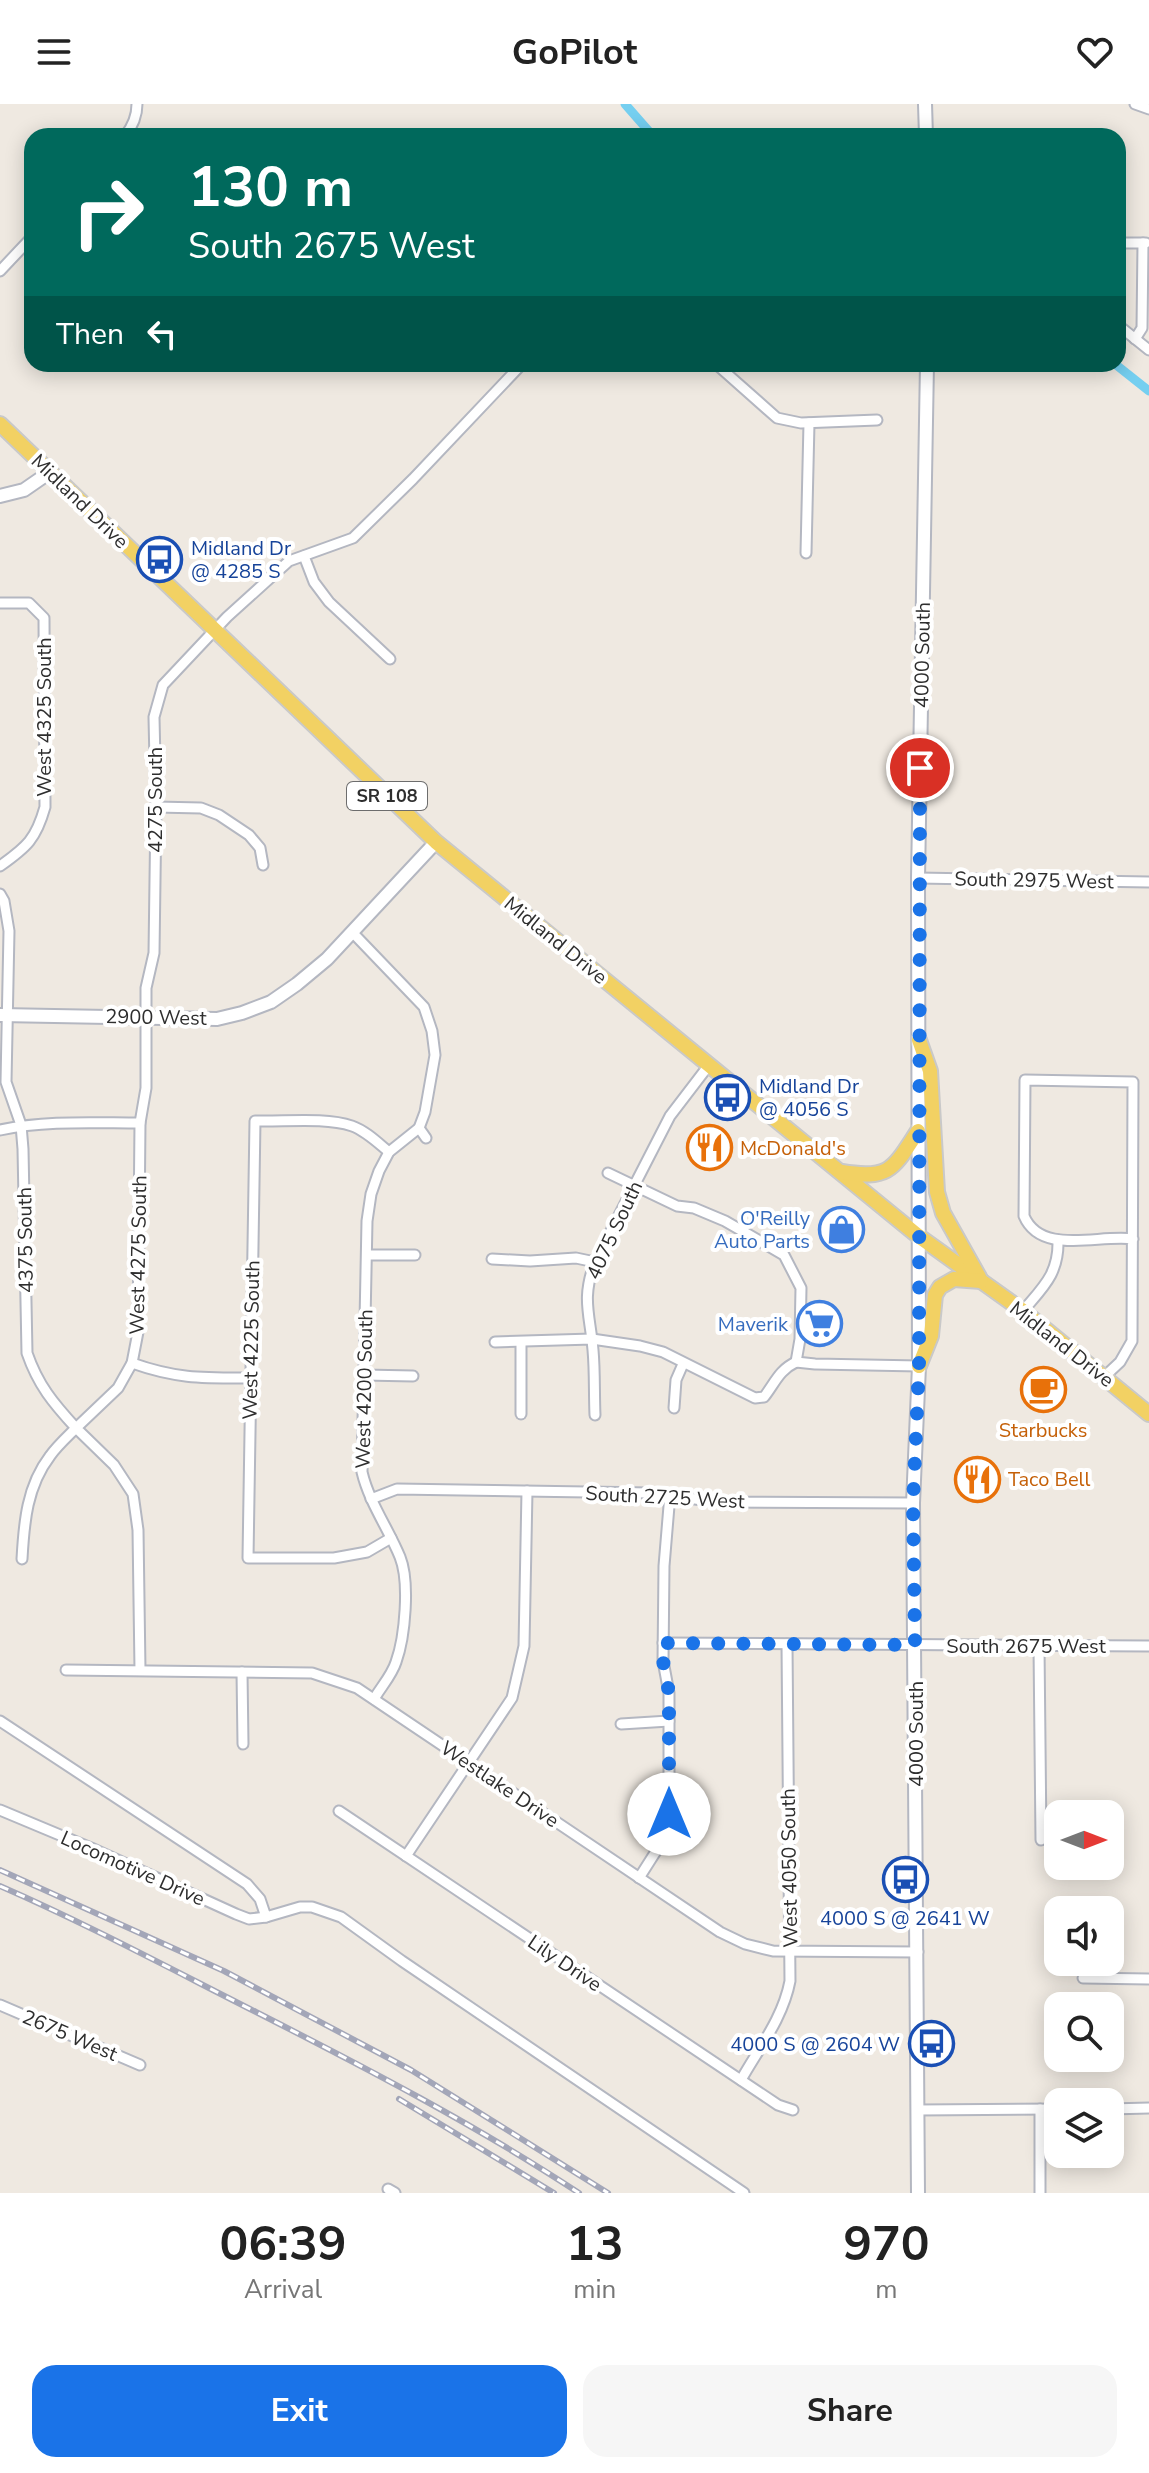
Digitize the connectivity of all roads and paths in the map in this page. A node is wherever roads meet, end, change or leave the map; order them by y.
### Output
1 (137, 104) edge
2 (925, 104) edge
3 (1135, 104) edge
4 (1149, 109) edge
5 (131, 128) edge
6 (926, 128) edge
7 (1146, 243) edge
8 (24, 246) edge
9 (0, 271) edge
10 (1126, 332) edge
11 (1135, 339) junction
12 (1149, 350) edge
13 (514, 372) edge
14 (725, 372) edge
15 (927, 372) edge
16 (877, 420) dead end
17 (809, 423) junction
18 (0, 424) edge
19 (50, 472) junction
20 (0, 496) edge
21 (806, 553) dead end
22 (304, 556) junction
23 (0, 603) edge
24 (214, 632) junction
25 (390, 659) dead end
26 (156, 807) junction
27 (436, 842) junction
28 (263, 865) dead end
29 (0, 866) edge
30 (918, 878) junction
31 (1149, 882) edge
32 (0, 894) edge
33 (353, 933) junction
34 (146, 988) joint
35 (4, 1015) edge
36 (146, 1016) junction
37 (919, 1040) junction
38 (709, 1065) junction
39 (140, 1123) junction
40 (21, 1125) junction
41 (419, 1128) junction
42 (0, 1130) edge
43 (918, 1131) junction
44 (426, 1138) dead end
45 (389, 1152) junction
46 (841, 1172) junction
47 (608, 1173) dead end
48 (634, 1186) junction
49 (917, 1235) junction
50 (1133, 1239) junction
51 (1058, 1240) junction
52 (367, 1255) junction
53 (415, 1255) dead end
54 (492, 1259) dead end
55 (595, 1262) junction
56 (981, 1281) junction
57 (1023, 1311) junction
58 (592, 1339) junction
59 (495, 1342) dead end
60 (521, 1342) junction
61 (796, 1362) junction
62 (132, 1363) junction
63 (683, 1364) junction
64 (919, 1366) junction
65 (364, 1375) junction
66 (413, 1376) dead end
67 (1104, 1377) junction
68 (250, 1378) junction
69 (674, 1408) dead end
70 (521, 1414) dead end
71 (1149, 1414) edge
72 (595, 1415) dead end
73 (76, 1428) junction
74 (527, 1491) junction
75 (670, 1494) junction
76 (371, 1499) junction
77 (913, 1503) junction
78 (391, 1538) junction
79 (22, 1559) dead end
80 (663, 1643) junction
81 (787, 1644) junction
82 (915, 1645) junction
83 (1039, 1646) junction
84 (1149, 1646) edge
85 (66, 1670) dead end
86 (140, 1670) junction
87 (242, 1672) junction
88 (374, 1699) junction
89 (0, 1721) edge
90 (669, 1721) junction
91 (621, 1724) dead end
92 (243, 1744) dead end
93 (468, 1762) junction
94 (0, 1810) edge
95 (339, 1811) dead end
96 (1041, 1840) dead end
97 (406, 1856) junction
98 (639, 1878) junction
99 (266, 1917) junction
100 (791, 1951) junction
101 (918, 1952) junction
102 (1083, 1978) dead end
103 (1149, 1979) edge
104 (0, 2005) edge
105 (140, 2065) dead end
106 (741, 2080) junction
107 (1149, 2108) edge
108 (1040, 2109) junction
109 (1044, 2109) edge
110 (1124, 2109) edge
111 (793, 2110) dead end
112 (918, 2110) junction
113 (744, 2193) edge
114 (918, 2193) edge
115 (1040, 2193) edge

1 - 5 street
2 - 6 street
3 - 4 street
7 - 11 street
8 - 9 street
10 - 11 street
11 - 12 street
13 - 22 street, 4275 South
14 - 17 street
15 - 30 street, 4000 South
16 - 17 street
17 - 21 street
18 - 19 main road, Midland Drive / SR 108
19 - 20 street
19 - 24 main road, Midland Drive / SR 108
22 - 24 street, 4275 South
22 - 25 street
23 - 29 street, West 4325 South
24 - 26 street, 4275 South
24 - 27 main road, Midland Drive / SR 108
26 - 28 street
26 - 34 street, 4275 South
27 - 33 street, 2900 West
27 - 38 main road, Midland Drive / SR 108
30 - 31 street, South 2975 West
30 - 37 street, 4000 South
32 - 35 street, 4375 South
33 - 36 street, 2900 West
33 - 41 street
34 - 36 street, West 4275 South
35 - 36 street, 2900 West
35 - 40 street, 4375 South
36 - 39 street, West 4275 South
37 - 43 street, 4000 South
37 - 56 main road
38 - 46 main road, Midland Drive / SR 108
38 - 48 street, 4075 South
39 - 40 street
39 - 62 street, West 4275 South
40 - 42 street
40 - 73 street, 4375 South
41 - 44 street
41 - 45 street, West 4200 South
43 - 46 main road
43 - 49 street, 4000 South
45 - 52 street, West 4200 South
45 - 68 street, West 4225 South
46 - 49 main road, Midland Drive / SR 108
47 - 48 street
48 - 55 street, 4075 South
48 - 61 street
49 - 56 main road, Midland Drive / SR 108
49 - 64 street, 4000 South
50 - 51 street
50 - 51 street
50 - 67 street
51 - 57 street
52 - 53 street
52 - 65 street, West 4200 South
54 - 55 street
55 - 58 street, 4075 South
56 - 57 main road, Midland Drive / SR 108
56 - 64 main road
57 - 67 main road, Midland Drive / SR 108
58 - 60 street
58 - 63 street
58 - 72 street, 4075 South
59 - 60 street
60 - 70 street
61 - 63 street
61 - 64 street
62 - 68 street
62 - 73 street, West 4275 South
63 - 69 street
64 - 77 street, 4000 South
65 - 66 street
65 - 76 street, West 4200 South
67 - 71 main road, Midland Drive / SR 108
68 - 78 street, West 4225 South
73 - 79 street
73 - 86 street
74 - 75 street, South 2725 West
74 - 76 street, South 2725 West
74 - 93 street
75 - 77 street, South 2725 West
75 - 80 street
76 - 78 street, West 4200 South
77 - 82 street, 4000 South
78 - 88 street, West 4200 South
80 - 81 street, South 2675 West
80 - 90 street
81 - 82 street, South 2675 West
81 - 100 street, West 4050 South
82 - 83 street, South 2675 West
82 - 101 street, 4000 South
83 - 84 street, South 2675 West
83 - 96 street
85 - 86 street, Westlake Drive
86 - 87 street, Westlake Drive
87 - 88 street, Westlake Drive
87 - 92 street
88 - 93 street, Westlake Drive
89 - 99 street
90 - 91 street
90 - 98 street
93 - 97 street
93 - 98 street, Westlake Drive
94 - 99 street, Locomotive Drive
95 - 97 street, Lily Drive
97 - 106 street, Lily Drive
98 - 100 street, Westlake Drive
99 - 113 street
100 - 101 street, Westlake Drive
100 - 106 street, West 4050 South
101 - 112 street, 4000 South
102 - 103 street
104 - 105 street, 2675 West
106 - 111 street, Lily Drive
107 - 110 street
108 - 109 street
108 - 112 street
108 - 115 street
112 - 114 street, 4000 South

